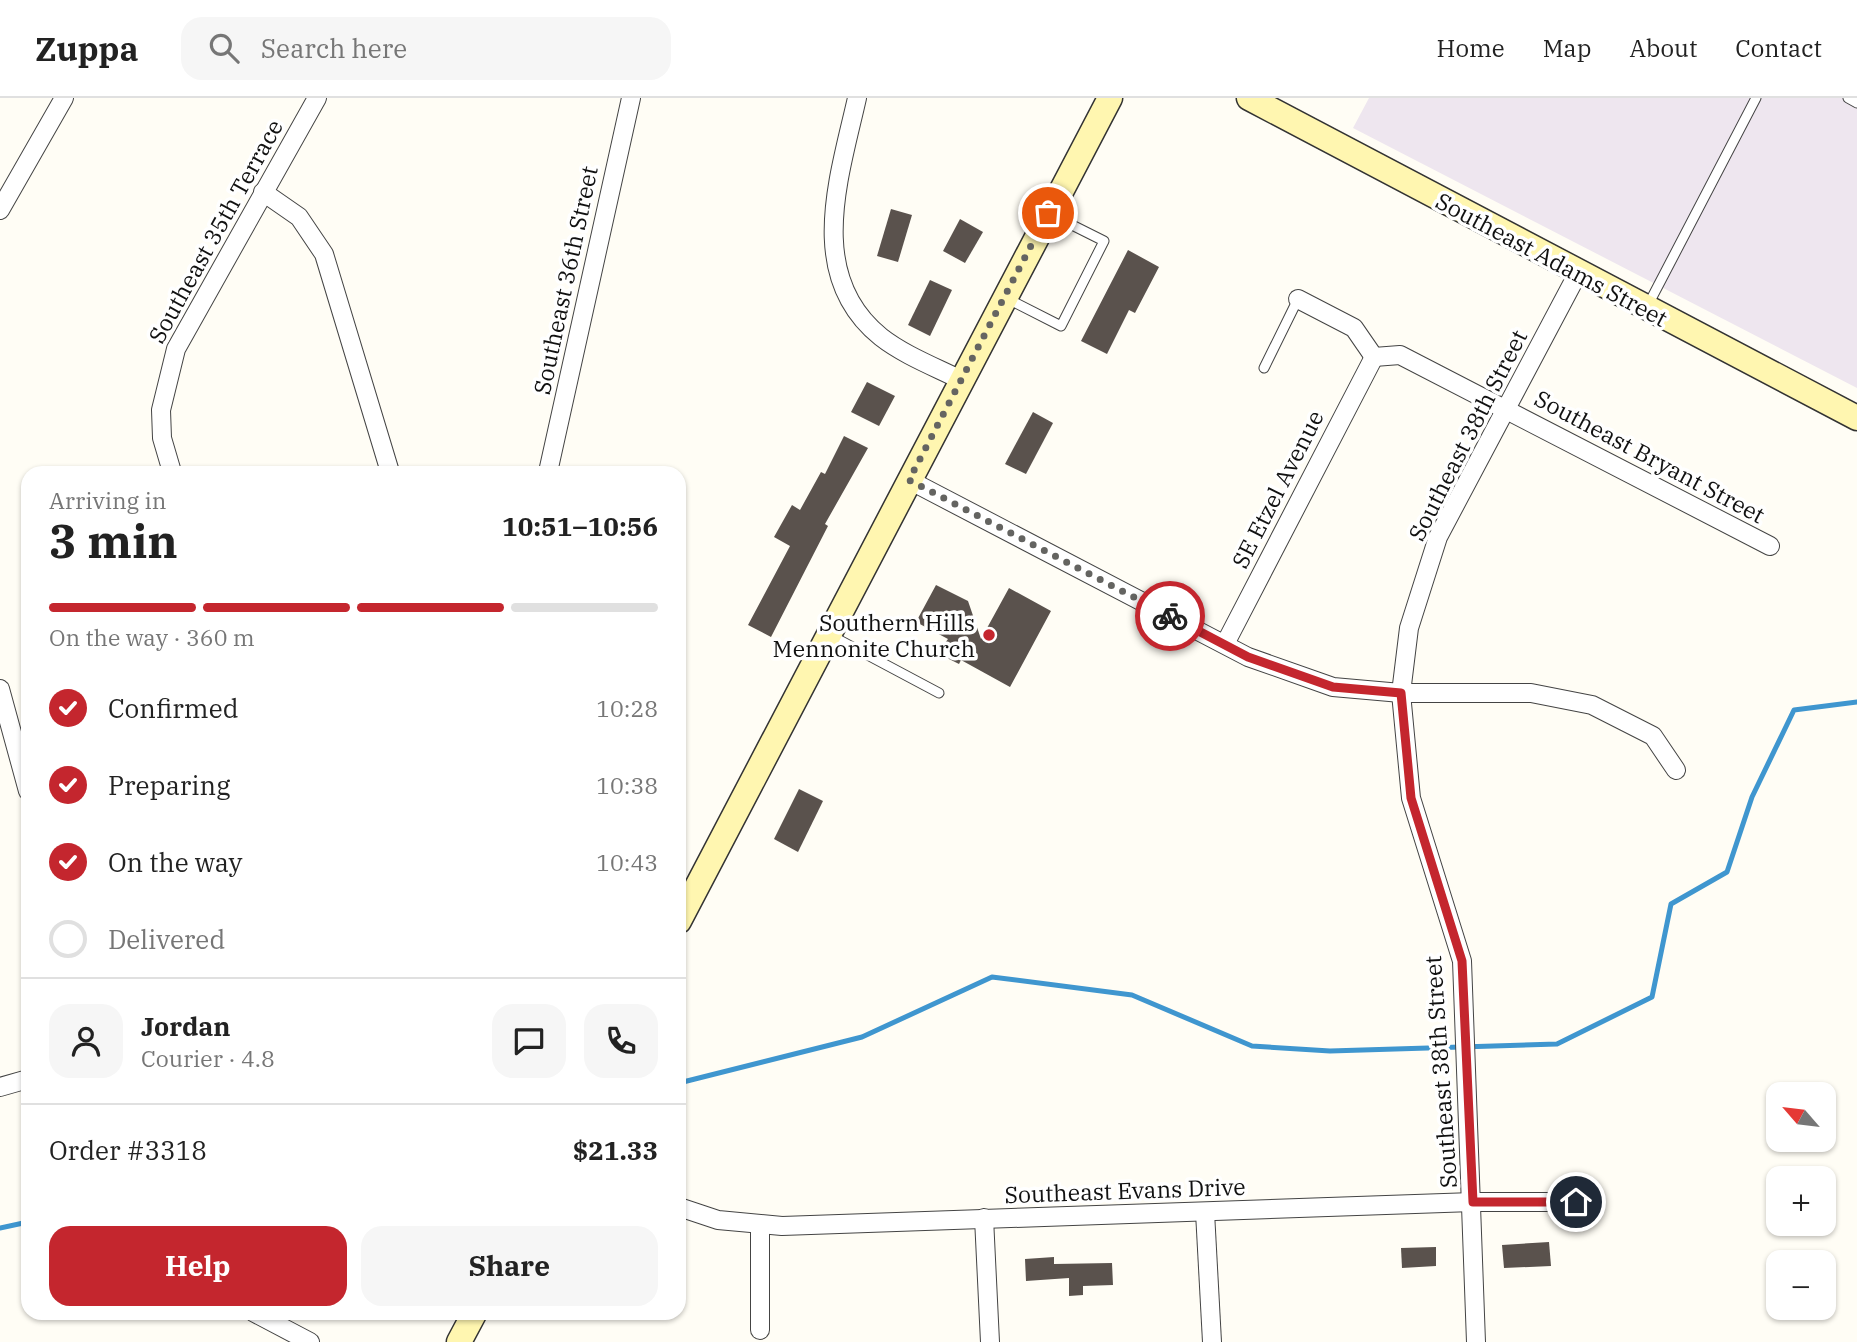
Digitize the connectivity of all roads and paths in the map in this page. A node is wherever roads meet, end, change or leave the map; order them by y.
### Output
1 (64, 98) edge
2 (317, 98) edge
3 (631, 98) edge
4 (857, 98) edge
5 (1110, 98) edge
6 (1249, 98) edge
7 (1756, 98) edge
8 (1848, 98) edge
9 (1857, 103) edge
10 (264, 192) junction
11 (0, 210) edge
12 (1048, 213) junction
13 (1578, 273) junction
14 (1004, 297) junction
15 (1298, 299) joint
16 (1646, 308) junction
17 (1374, 357) junction
18 (1264, 368) dead end
19 (961, 380) junction
20 (1507, 408) junction
21 (1857, 418) edge
22 (170, 466) edge
23 (388, 466) edge
24 (549, 466) edge
25 (909, 480) junction
26 (1770, 546) dead end
27 (829, 634) junction
28 (1225, 644) junction
29 (0, 689) edge
30 (939, 693) dead end
31 (1401, 693) junction
32 (21, 766) edge
33 (1676, 769) dead end
34 (686, 908) edge
35 (21, 1081) edge
36 (0, 1087) edge
37 (1473, 1202) junction
38 (1576, 1202) dead end
39 (686, 1209) edge
40 (1205, 1212) junction
41 (984, 1218) junction
42 (760, 1226) junction
43 (268, 1320) edge
44 (471, 1320) edge
45 (760, 1330) dead end
46 (310, 1342) edge
47 (459, 1342) edge
48 (990, 1342) edge
49 (1212, 1342) edge
50 (1476, 1342) edge

1 - 11 street
2 - 10 street, Southeast 35th Terrace
3 - 24 street, Southeast 36th Street
4 - 19 street
5 - 12 main road
6 - 13 main road, Southeast Adams Street
7 - 16 lane
8 - 9 lane
10 - 22 street, Southeast 35th Terrace
10 - 23 street
12 - 14 main road
12 - 14 lane
13 - 16 main road, Southeast Adams Street
13 - 20 street, Southeast 38th Street
14 - 19 main road
15 - 17 street
15 - 18 lane
16 - 21 main road, Southeast Adams Street
17 - 20 street, Southeast Bryant Street
17 - 28 street, SE Etzel Avenue
19 - 25 main road
20 - 26 street, Southeast Bryant Street
20 - 31 street, Southeast 38th Street
25 - 27 main road
25 - 28 street
27 - 30 lane
27 - 34 main road
28 - 31 street
29 - 32 street
31 - 33 street
31 - 37 street, Southeast 38th Street
35 - 36 street
37 - 38 street, Southeast Evans Drive
37 - 40 street, Southeast Evans Drive
37 - 50 street, Southeast 38th Street
39 - 42 street, Southeast Evans Drive
40 - 41 street, Southeast Evans Drive
40 - 49 street
41 - 42 street, Southeast Evans Drive
41 - 48 street
42 - 45 street
43 - 46 street
44 - 47 main road

